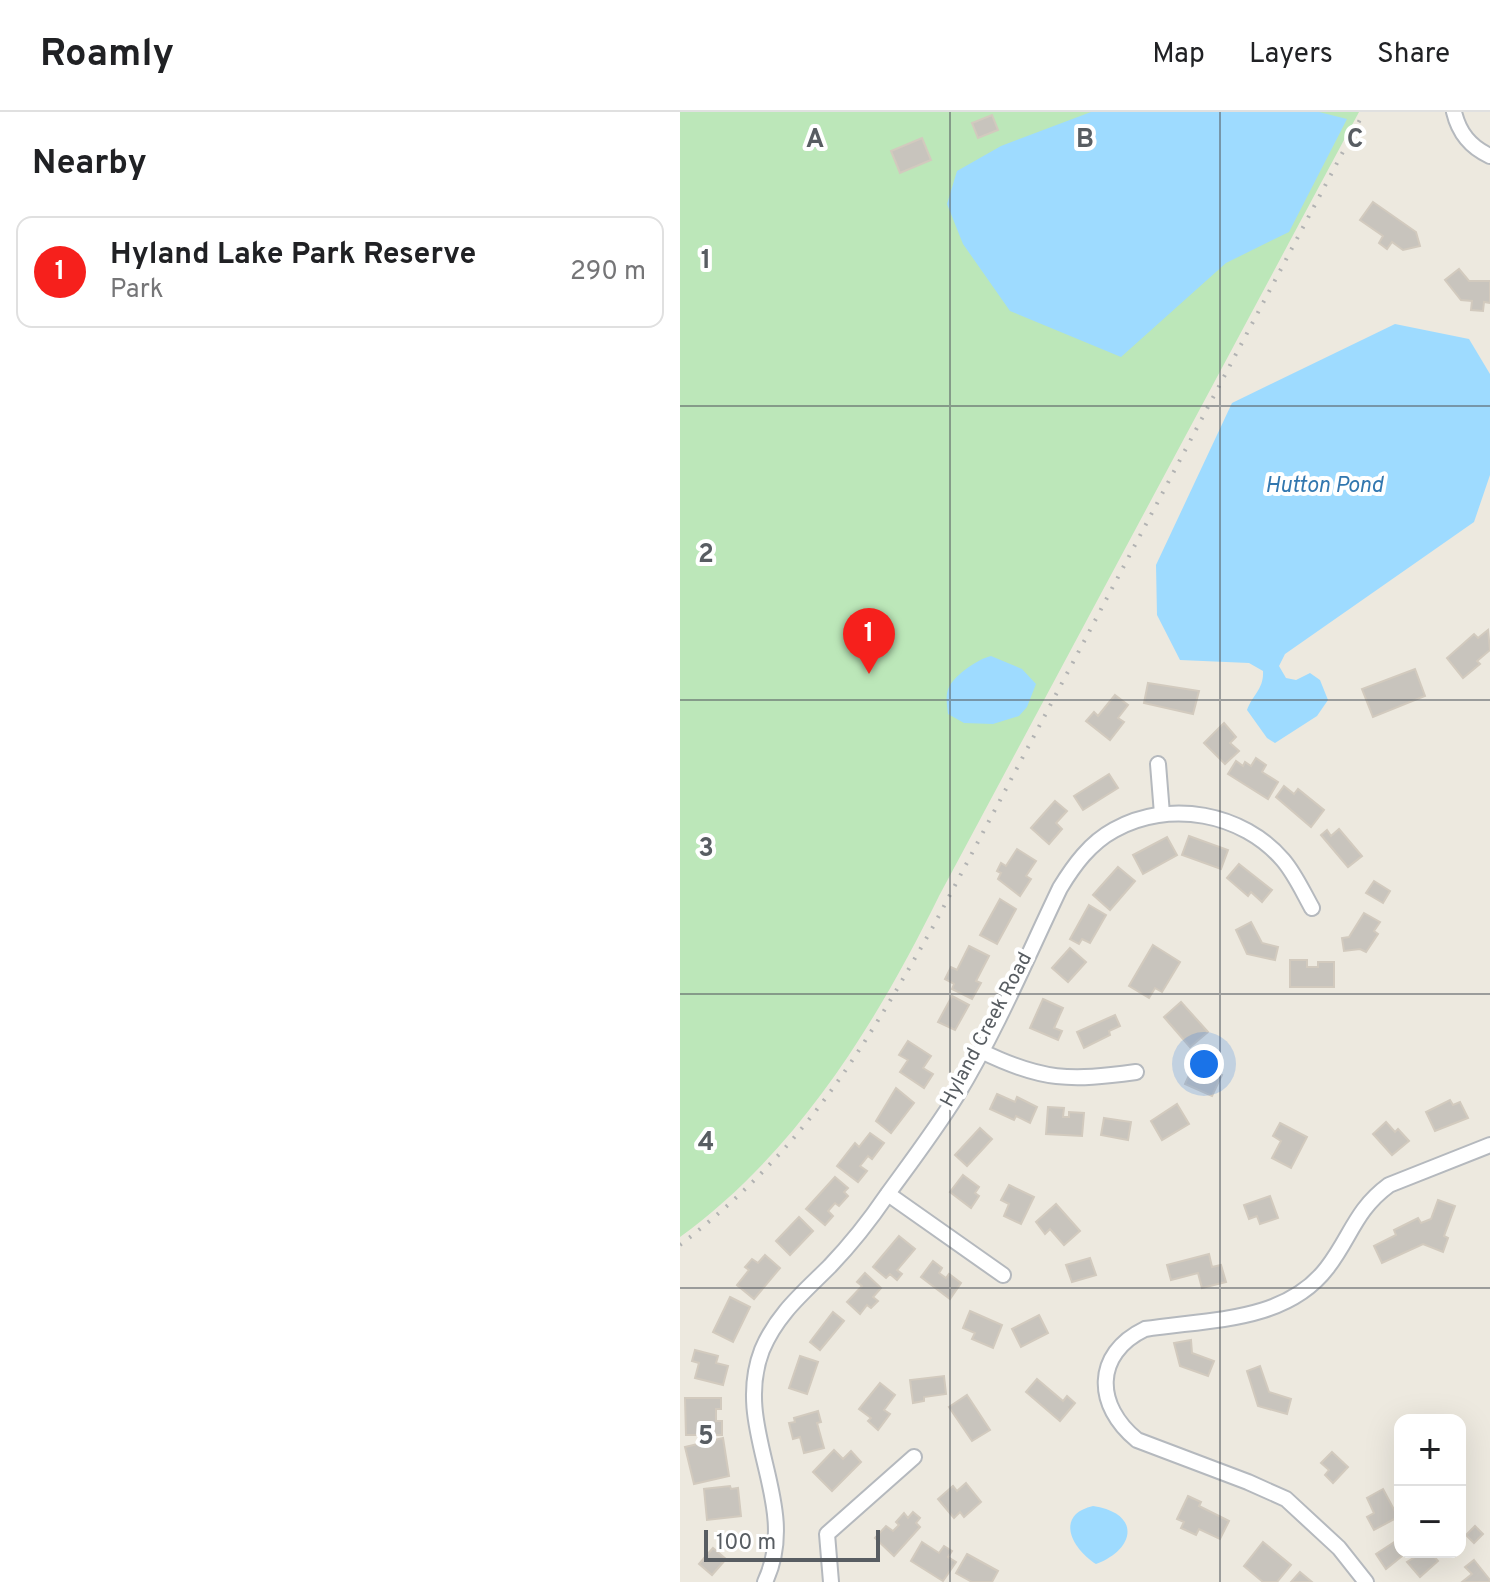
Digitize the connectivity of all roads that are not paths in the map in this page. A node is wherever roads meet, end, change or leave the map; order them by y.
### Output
1 (1454, 112) edge
2 (1490, 156) edge
3 (1158, 764) dead end
4 (1162, 814) junction
5 (1312, 908) dead end
6 (981, 1051) junction
7 (1136, 1072) dead end
8 (1490, 1145) edge
9 (888, 1194) junction
10 (1003, 1275) dead end
11 (914, 1457) dead end
12 (765, 1582) edge
13 (829, 1582) edge
14 (840, 1582) edge
15 (1366, 1582) edge

1 - 2 street
3 - 4 street
4 - 5 street, Hyland Creek Road
4 - 6 street, Hyland Creek Road
6 - 7 street
6 - 9 street, Hyland Creek Road
8 - 15 street
9 - 10 street
9 - 12 street, Hyland Creek Road
11 - 13 street
13 - 14 street

